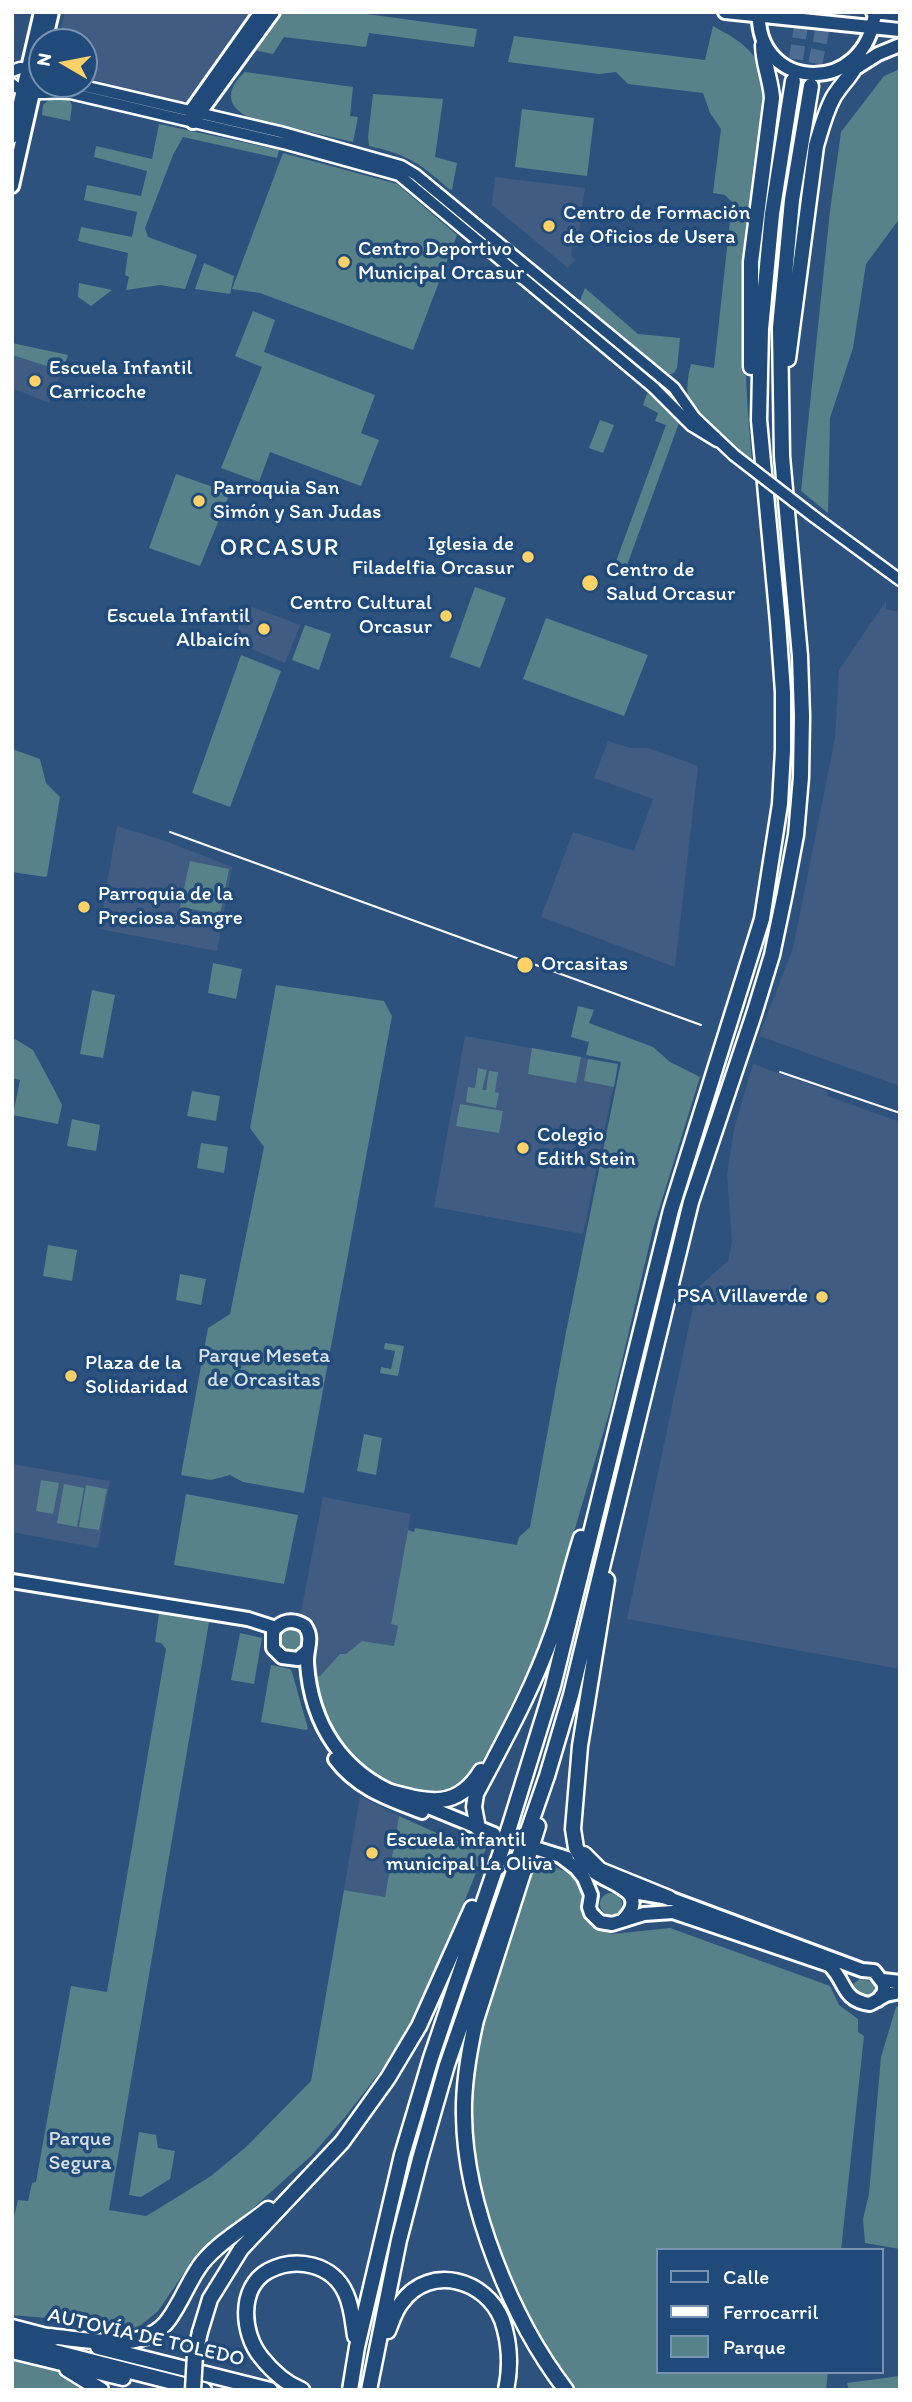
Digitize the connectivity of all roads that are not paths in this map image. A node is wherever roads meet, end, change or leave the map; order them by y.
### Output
1 (261, 12) edge
2 (273, 12) edge
3 (725, 12) edge
4 (875, 12) edge
5 (758, 15) edge
6 (900, 15) edge
7 (874, 28) junction
8 (900, 30) edge
9 (763, 45) junction
10 (900, 45) edge
11 (858, 62) junction
12 (793, 81) tunnel mouth
13 (811, 86) tunnel mouth
14 (98, 90) edge
15 (29, 98) edge
16 (31, 98) edge
17 (97, 98) edge
18 (195, 116) junction
19 (12, 137) edge
20 (12, 186) edge
21 (780, 405) junction
22 (760, 420) junction
23 (900, 579) edge
24 (611, 1455) junction
25 (616, 1509) junction
26 (12, 1581) edge
27 (276, 1628) junction
28 (307, 1651) junction
29 (293, 1660) junction
30 (527, 1695) junction
31 (547, 1776) junction
32 (391, 1792) junction
33 (575, 1809) junction
34 (478, 1828) junction
35 (509, 1828) junction
36 (494, 1834) dead end
37 (538, 1849) dead end
38 (560, 1856) junction
39 (586, 1867) junction
40 (611, 1882) junction
41 (627, 1891) junction
42 (591, 1895) junction
43 (669, 1898) junction
44 (623, 1920) junction
45 (862, 1970) junction
46 (883, 1980) junction
47 (900, 1982) edge
48 (845, 1991) junction
49 (900, 1992) edge
50 (878, 2001) junction
51 (320, 2165) junction
52 (12, 2327) edge
53 (48, 2336) junction
54 (379, 2339) junction
55 (12, 2341) edge
56 (357, 2347) junction
57 (12, 2351) edge
58 (57, 2363) junction
59 (370, 2385) edge
60 (351, 2386) edge
61 (100, 2390) edge
62 (166, 2390) edge
63 (193, 2390) edge
64 (204, 2390) edge
65 (270, 2390) edge
66 (302, 2390) edge
67 (506, 2390) edge
68 (566, 2390) edge

1 - 18 main road
2 - 18 main road
3 - 5 main road
4 - 6 main road
4 - 7 main road
5 - 7 main road
5 - 9 main road
7 - 8 main road
7 - 11 main road
9 - 11 main road
9 - 22 highway
10 - 11 main road
11 - 21 highway
12 - 22 highway
13 - 21 highway
14 - 18 street
15 - 19 main road
16 - 20 main road
17 - 18 street
18 - 23 street, bridge
21 - 25 highway
22 - 24 highway
24 - 30 highway
24 - 35 highway
25 - 31 highway
25 - 33 highway
26 - 27 main road
27 - 28 main road
27 - 29 main road
28 - 29 main road
28 - 32 main road
29 - 34 main road
30 - 32 highway
30 - 34 highway
31 - 54 highway
31 - 68 highway
32 - 34 main road
33 - 39 highway
33 - 43 highway
34 - 36 main road
35 - 51 highway
35 - 56 highway
37 - 38 main road
38 - 39 main road
38 - 42 main road
39 - 40 main road
40 - 41 main road
40 - 42 main road
41 - 43 main road
41 - 44 main road
42 - 44 main road
43 - 45 main road
44 - 48 main road
45 - 46 main road
45 - 48 main road
46 - 47 main road
46 - 50 main road
48 - 50 main road
49 - 50 main road
51 - 53 highway
51 - 63 highway, bridge
52 - 53 highway, AUTOVÍA DE TOLEDO
53 - 65 highway, AUTOVÍA DE TOLEDO
54 - 59 highway
54 - 67 highway
55 - 64 highway, AUTOVÍA DE TOLEDO
56 - 60 highway
56 - 66 highway
57 - 58 highway
58 - 61 highway
58 - 62 highway

